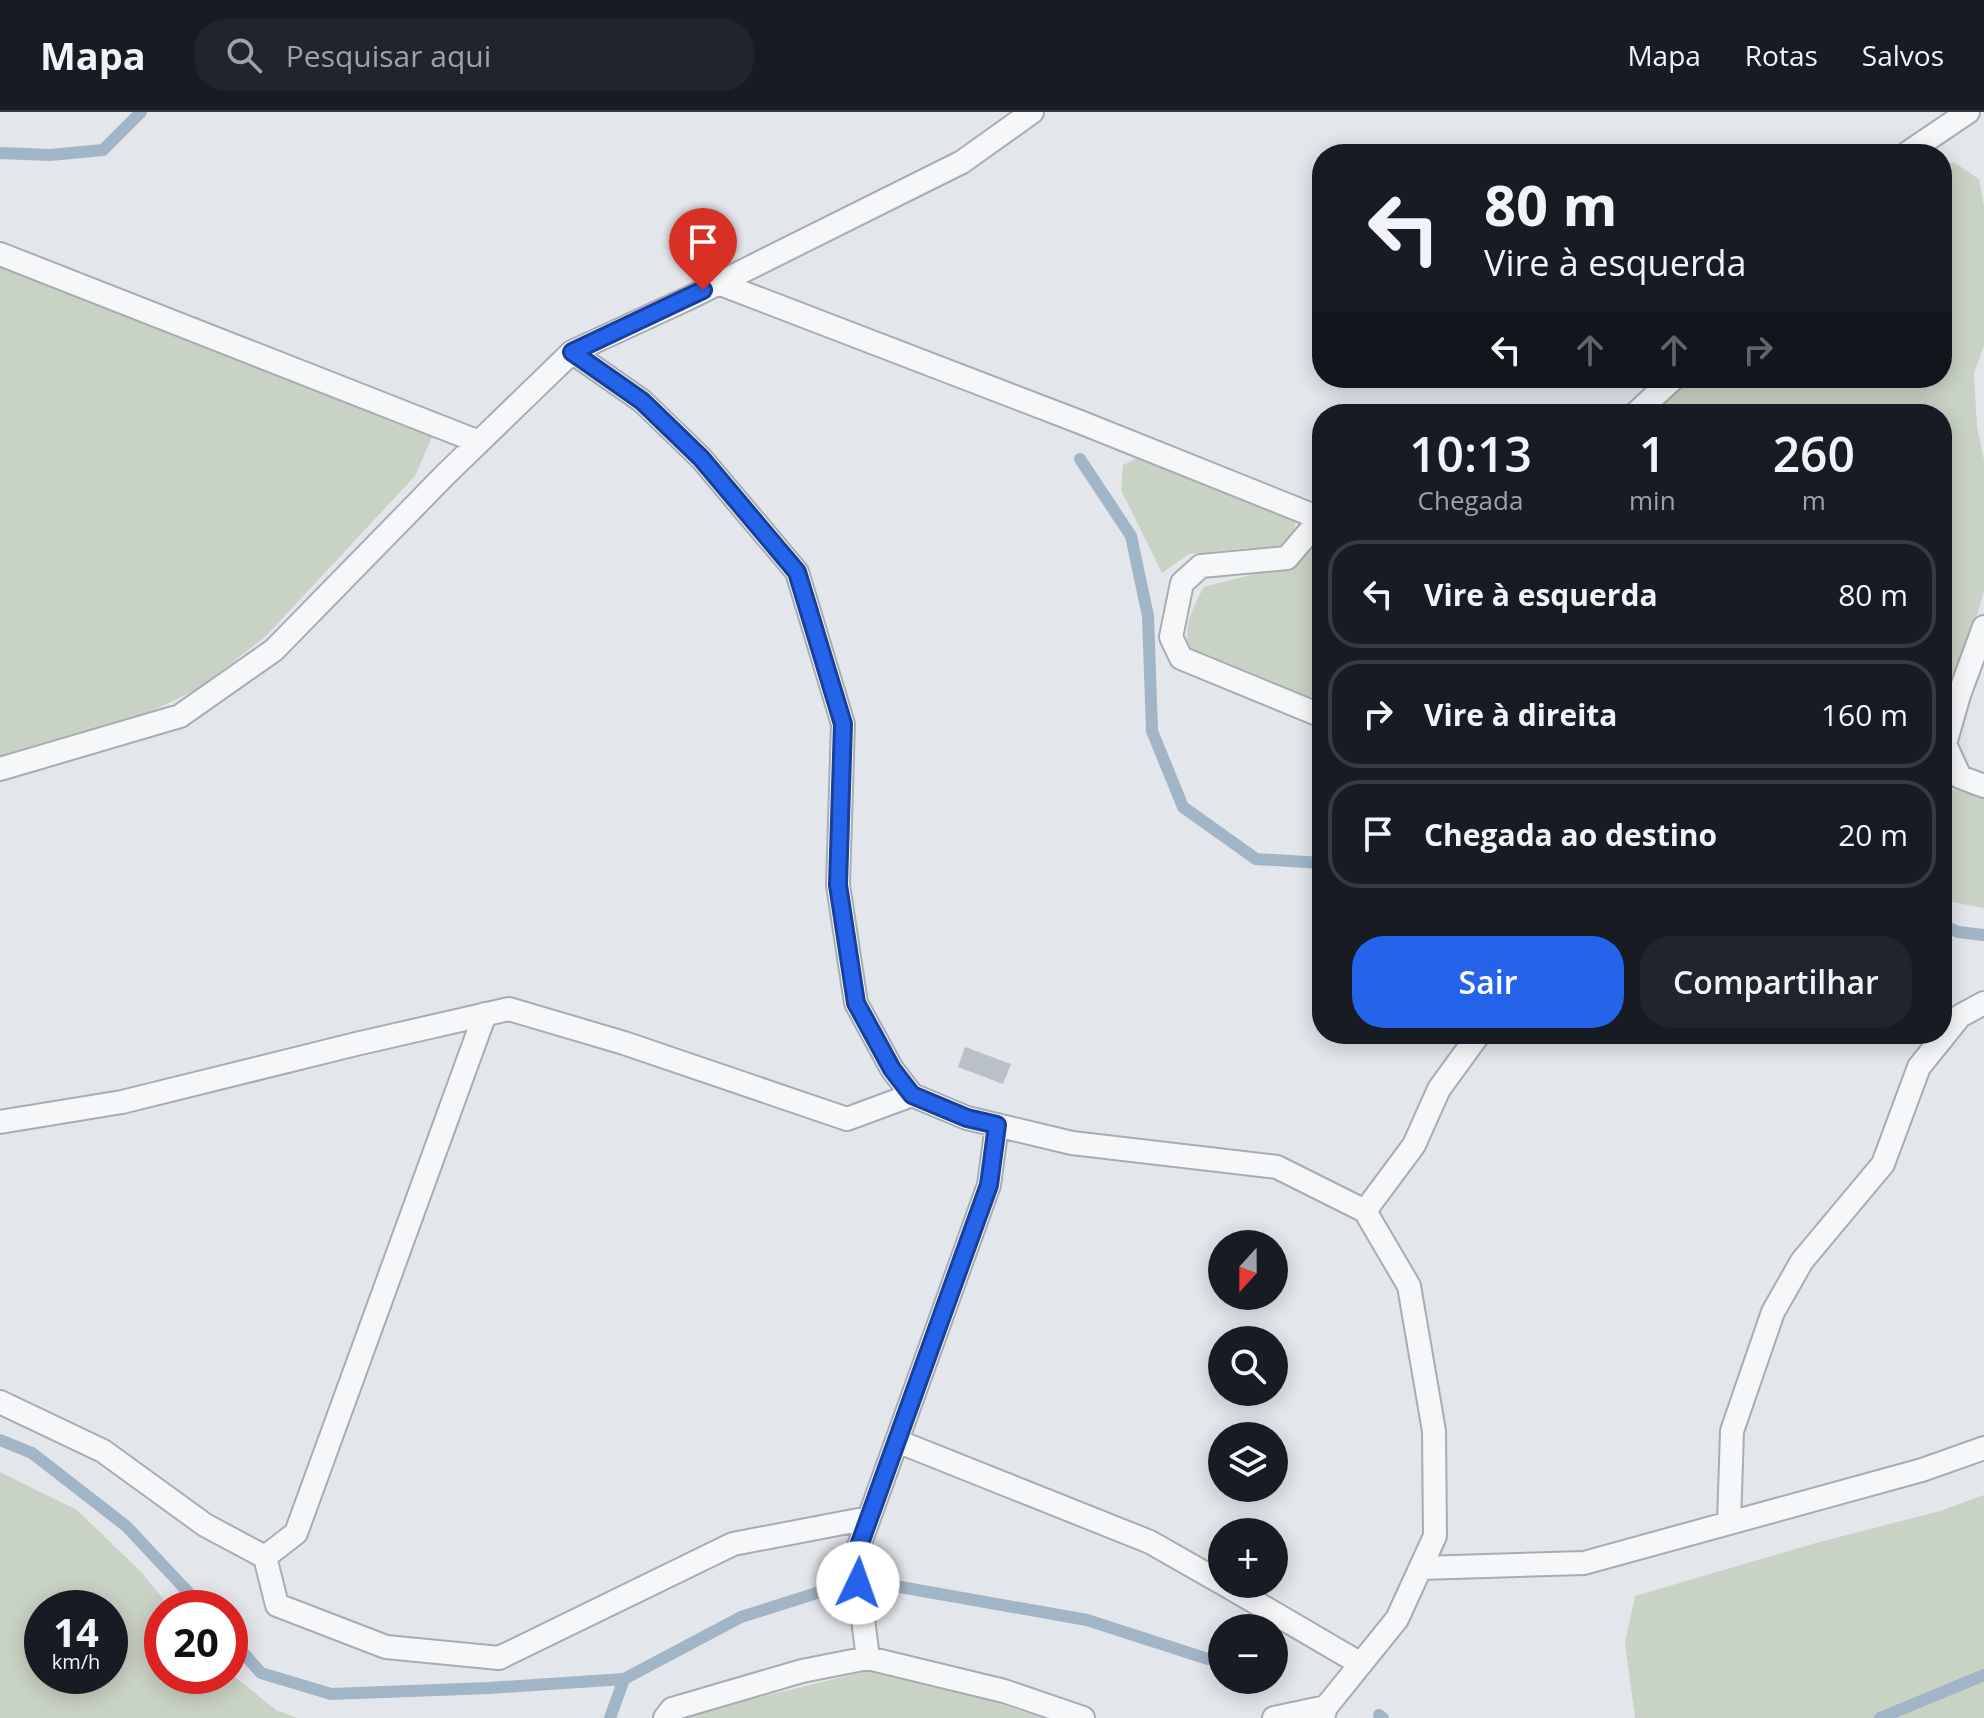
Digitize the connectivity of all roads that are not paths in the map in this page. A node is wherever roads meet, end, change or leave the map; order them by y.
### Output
1 (1032, 112) edge
2 (1968, 112) edge
3 (1921, 144) edge
4 (0, 254) edge
5 (718, 283) junction
6 (572, 352) junction
7 (1663, 388) edge
8 (1646, 404) edge
9 (479, 442) junction
10 (1312, 515) edge
11 (1312, 529) edge
12 (1984, 627) edge
13 (1312, 712) edge
14 (1952, 720) edge
15 (1952, 759) edge
16 (0, 769) edge
17 (1984, 786) edge
18 (1984, 1003) edge
19 (485, 1014) junction
20 (1952, 1026) edge
21 (1472, 1044) edge
22 (1937, 1044) edge
23 (912, 1095) junction
24 (0, 1122) edge
25 (997, 1125) junction
26 (1365, 1211) junction
27 (0, 1402) edge
28 (897, 1441) junction
29 (1984, 1448) edge
30 (869, 1518) junction
31 (1729, 1523) junction
32 (265, 1557) junction
33 (1421, 1568) junction
34 (1208, 1575) edge
35 (1247, 1598) edge
36 (868, 1658) junction
37 (1361, 1664) junction
38 (1325, 1713) edge
39 (665, 1718) edge
40 (1083, 1718) edge
41 (1274, 1718) edge

1 - 5 lane
2 - 3 lane
4 - 9 lane
5 - 6 lane
5 - 10 lane
6 - 9 lane
6 - 23 lane
7 - 8 lane
9 - 16 lane
11 - 13 lane
12 - 14 lane
15 - 17 lane
18 - 20 lane
19 - 23 lane
19 - 24 lane
19 - 32 lane
21 - 26 lane
22 - 31 lane
23 - 25 lane
25 - 26 lane
25 - 28 lane
26 - 33 lane
27 - 32 lane
28 - 30 lane
28 - 34 lane
29 - 31 lane
30 - 32 lane
30 - 36 lane
31 - 33 lane
33 - 37 lane
35 - 37 lane
36 - 39 lane
36 - 40 lane
37 - 38 lane
38 - 41 lane

